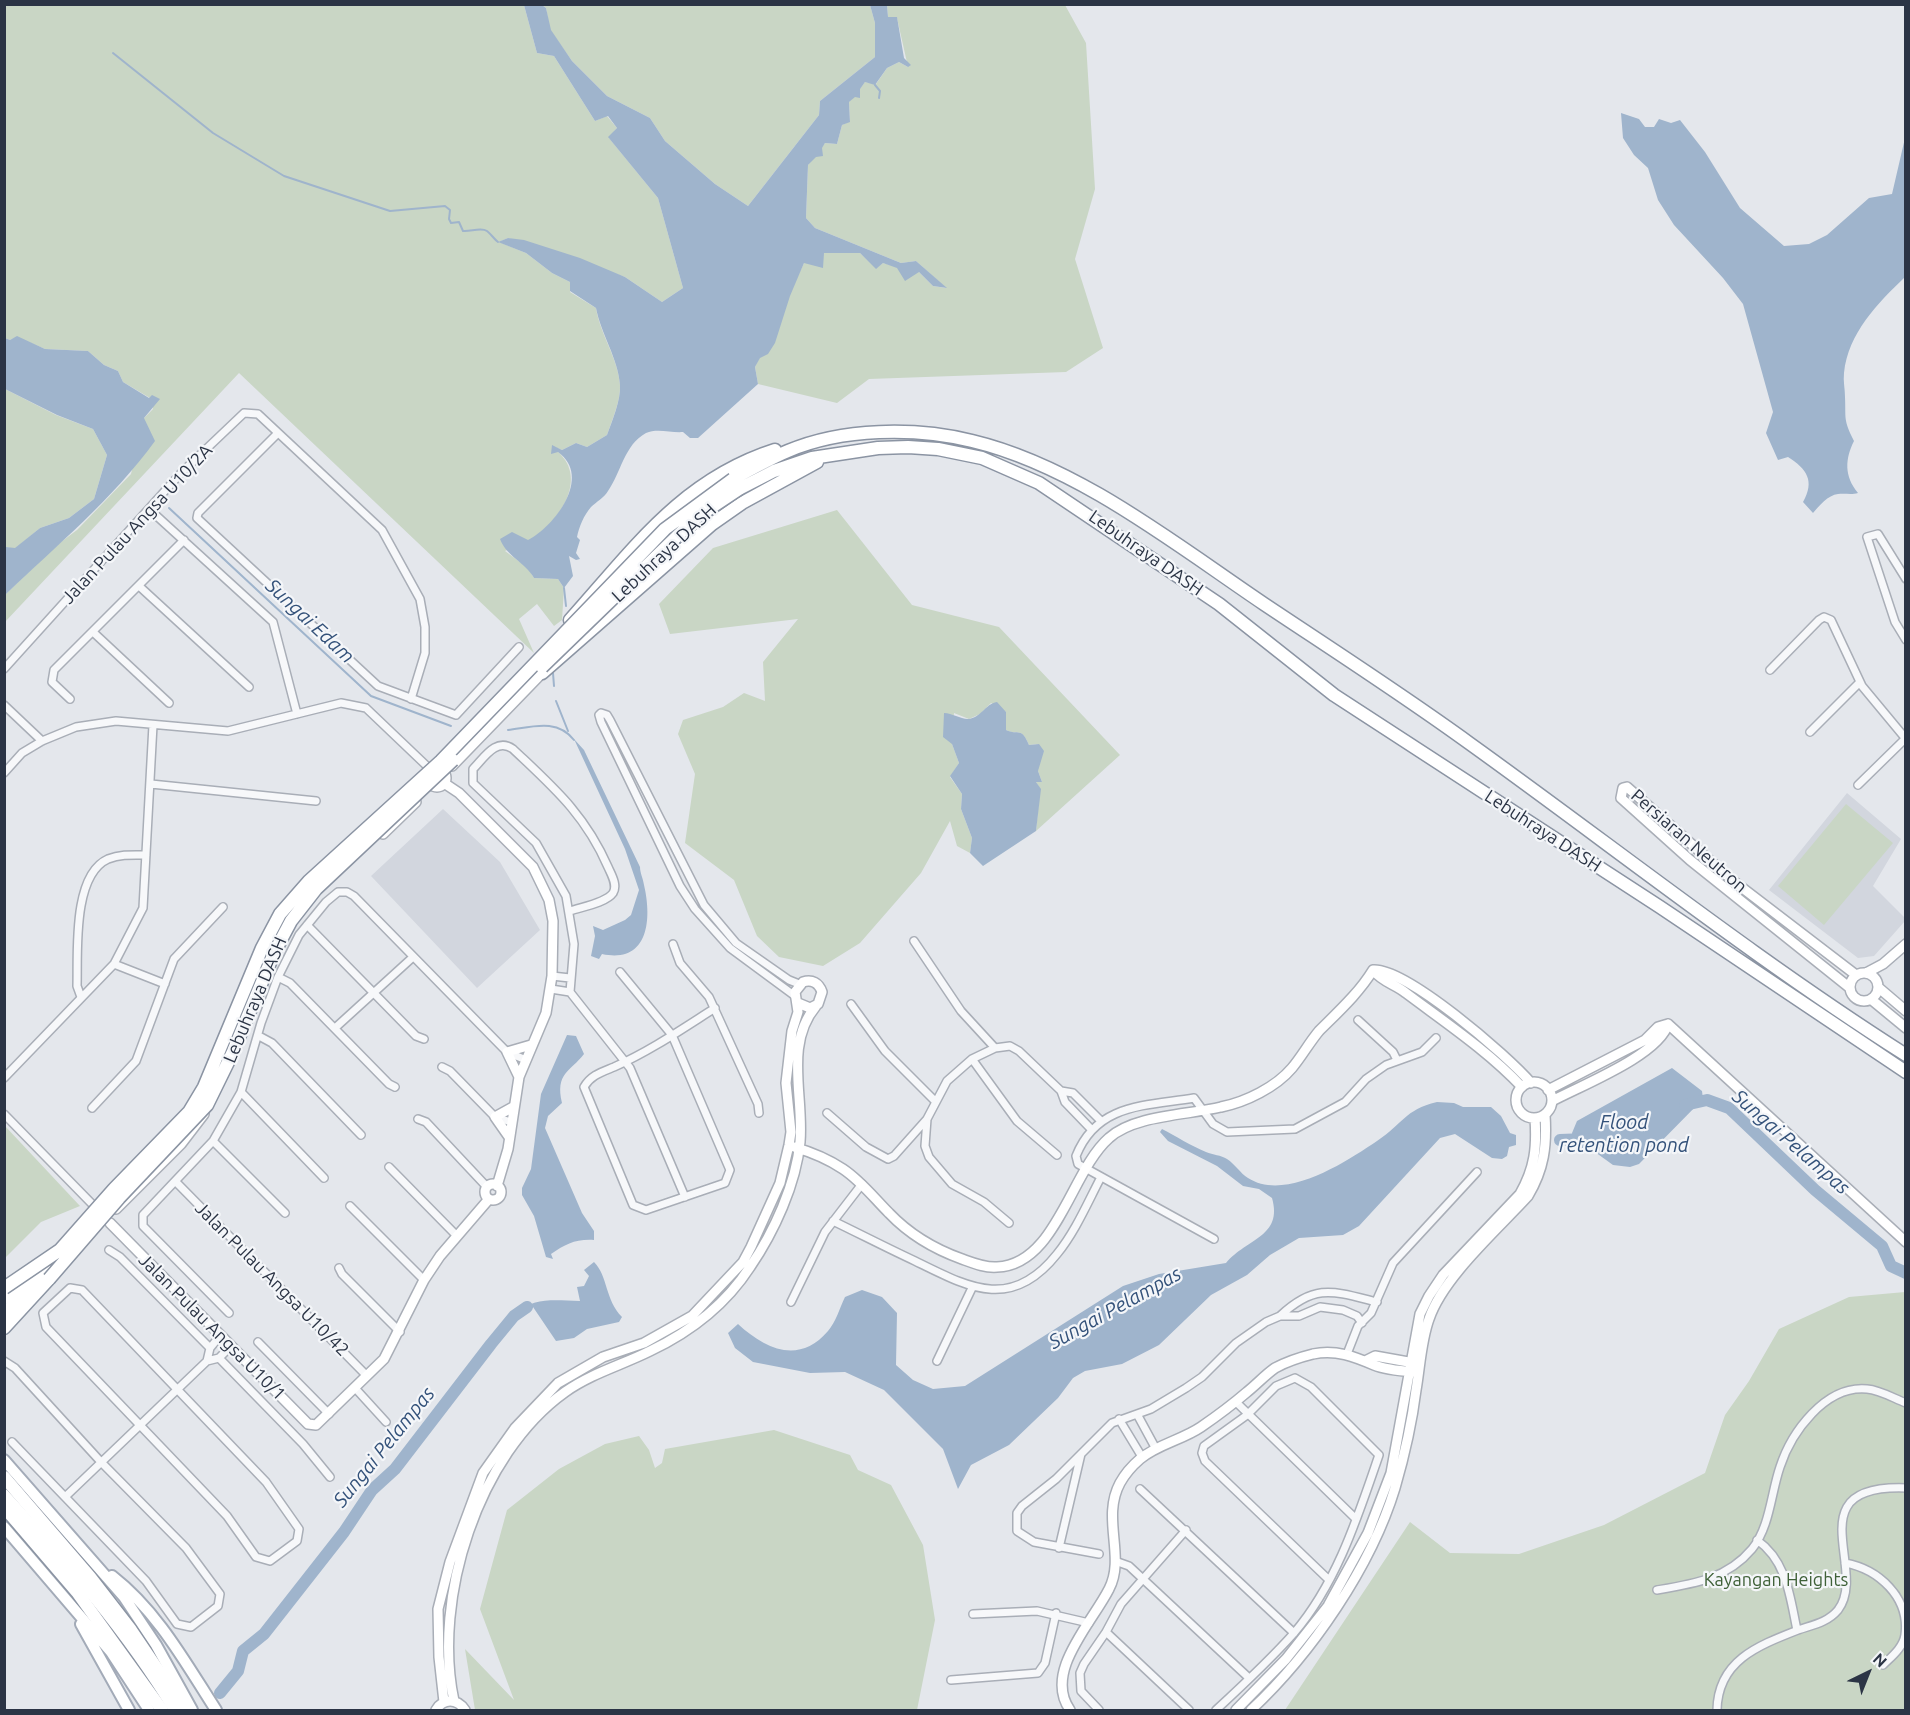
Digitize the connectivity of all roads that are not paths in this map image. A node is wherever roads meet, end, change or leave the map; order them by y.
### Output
1 (278, 433) junction
2 (789, 450) junction
3 (826, 457) junction
4 (736, 484) junction
5 (149, 509) junction
6 (184, 540) junction
7 (1905, 579) edge
8 (139, 586) junction
9 (561, 630) joint
10 (93, 632) junction
11 (1905, 640) edge
12 (519, 647) dead end
13 (4, 669) edge
14 (1770, 670) dead end
15 (542, 673) joint
16 (1860, 682) junction
17 (249, 687) dead end
18 (70, 699) dead end
19 (411, 699) junction
20 (169, 703) dead end
21 (4, 705) edge
22 (297, 714) junction
23 (153, 725) junction
24 (1810, 732) dead end
25 (1905, 739) edge
26 (42, 741) junction
27 (4, 773) edge
28 (436, 777) junction
29 (151, 784) junction
30 (1858, 785) dead end
31 (316, 801) dead end
32 (146, 855) junction
33 (223, 907) dead end
34 (570, 911) junction
35 (307, 925) junction
36 (914, 941) dead end
37 (673, 944) dead end
38 (1905, 944) edge
39 (413, 957) junction
40 (114, 964) junction
41 (1883, 964) junction
42 (621, 972) dead end
43 (1861, 974) junction
44 (552, 976) junction
45 (278, 977) junction
46 (570, 978) junction
47 (165, 984) junction
48 (799, 984) junction
49 (1878, 985) junction
50 (1850, 988) junction
51 (551, 989) junction
52 (374, 992) junction
53 (571, 995) junction
54 (81, 997) junction
55 (797, 1000) junction
56 (1872, 1000) junction
57 (818, 1004) junction
58 (851, 1004) dead end
59 (715, 1008) junction
60 (1905, 1011) edge
61 (1358, 1020) dead end
62 (1668, 1024) junction
63 (334, 1028) junction
64 (1905, 1028) edge
65 (672, 1035) junction
66 (259, 1036) junction
67 (1436, 1038) dead end
68 (423, 1039) dead end
69 (531, 1045) junction
70 (995, 1047) junction
71 (618, 1051) junction
72 (507, 1052) junction
73 (1905, 1055) edge
74 (972, 1059) junction
75 (526, 1060) junction
76 (1397, 1060) junction
77 (626, 1062) junction
78 (442, 1067) dead end
79 (615, 1067) junction
80 (1905, 1072) edge
81 (519, 1077) junction
82 (4, 1078) edge
83 (1526, 1085) junction
84 (395, 1087) dead end
85 (1548, 1090) junction
86 (1061, 1091) junction
87 (241, 1092) junction
88 (934, 1100) junction
89 (1552, 1101) junction
90 (513, 1107) junction
91 (92, 1108) dead end
92 (1203, 1110) junction
93 (759, 1113) dead end
94 (827, 1113) dead end
95 (4, 1114) edge
96 (1545, 1114) junction
97 (495, 1117) junction
98 (1534, 1118) junction
99 (418, 1119) dead end
100 (927, 1119) junction
101 (1101, 1121) junction
102 (511, 1122) junction
103 (1091, 1129) junction
104 (361, 1135) dead end
105 (509, 1137) junction
106 (213, 1141) junction
107 (789, 1145) junction
108 (798, 1149) junction
109 (1057, 1155) dead end
110 (389, 1167) dead end
111 (1085, 1169) junction
112 (1477, 1172) dead end
113 (324, 1178) dead end
114 (1100, 1179) junction
115 (177, 1183) junction
116 (862, 1184) junction
117 (492, 1186) junction
118 (685, 1197) junction
119 (489, 1199) junction
120 (107, 1203) junction
121 (350, 1206) dead end
122 (114, 1210) junction
123 (285, 1213) dead end
124 (99, 1217) junction
125 (832, 1221) junction
126 (1009, 1223) dead end
127 (456, 1235) junction
128 (1214, 1239) dead end
129 (1905, 1242) edge
130 (60, 1250) junction
131 (109, 1250) dead end
132 (339, 1268) dead end
133 (424, 1280) junction
134 (4, 1288) edge
135 (972, 1288) junction
136 (4, 1300) edge
137 (791, 1302) dead end
138 (1377, 1302) junction
139 (229, 1312) dead end
140 (4, 1315) edge
141 (1280, 1316) junction
142 (4, 1322) edge
143 (1362, 1323) junction
144 (4, 1328) edge
145 (400, 1332) junction
146 (220, 1336) junction
147 (258, 1342) dead end
148 (211, 1346) junction
149 (231, 1346) junction
150 (1413, 1348) junction
151 (1347, 1354) junction
152 (221, 1357) junction
153 (4, 1361) edge
154 (207, 1361) junction
155 (937, 1361) dead end
156 (1396, 1365) junction
157 (1414, 1368) junction
158 (367, 1376) junction
159 (1408, 1385) junction
160 (176, 1388) junction
161 (355, 1388) junction
162 (1236, 1402) junction
163 (1905, 1403) edge
164 (329, 1414) junction
165 (1137, 1414) junction
166 (1247, 1415) junction
167 (1119, 1419) junction
168 (386, 1422) dead end
169 (139, 1424) junction
170 (12, 1442) dead end
171 (1156, 1449) junction
172 (1081, 1454) junction
173 (1142, 1457) junction
174 (4, 1460) edge
175 (101, 1462) junction
176 (4, 1477) edge
177 (330, 1477) dead end
178 (1905, 1488) edge
179 (1140, 1489) dead end
180 (4, 1494) edge
181 (65, 1497) junction
182 (4, 1507) edge
183 (1356, 1519) junction
184 (4, 1527) edge
185 (1186, 1530) junction
186 (1757, 1540) junction
187 (1059, 1548) junction
188 (1099, 1554) dead end
189 (1116, 1561) junction
190 (96, 1563) junction
191 (1845, 1563) junction
192 (1143, 1578) junction
193 (1328, 1579) junction
194 (1657, 1590) dead end
195 (65, 1598) junction
196 (1056, 1613) junction
197 (973, 1614) dead end
198 (1089, 1623) junction
199 (1905, 1628) edge
200 (1797, 1630) junction
201 (1106, 1632) junction
202 (1294, 1633) junction
203 (1883, 1665) dead end
204 (1249, 1678) junction
205 (951, 1680) dead end
206 (449, 1701) junction
207 (129, 1710) edge
208 (149, 1710) edge
209 (162, 1710) edge
210 (174, 1710) edge
211 (185, 1710) edge
212 (192, 1710) edge
213 (216, 1710) edge
214 (436, 1710) edge
215 (465, 1710) edge
216 (1070, 1710) edge
217 (1100, 1710) edge
218 (1189, 1710) edge
219 (1216, 1710) edge
220 (1236, 1710) edge
221 (1251, 1710) edge
222 (1717, 1710) edge

1 - 5 street, Jalan Pulau Angsa U10/2A
1 - 19 street, Jalan Pulau Angsa U10/2A
1 - 19 street
2 - 4 highway, Lebuhraya DASH
2 - 9 highway
2 - 73 highway, Lebuhraya DASH
3 - 4 highway, Lebuhraya DASH
3 - 15 highway
3 - 80 highway, Lebuhraya DASH
4 - 130 highway, Lebuhraya DASH, bridge
4 - 144 highway, Lebuhraya DASH, bridge
5 - 6 street
5 - 13 street, Jalan Pulau Angsa U10/2A
6 - 8 street
6 - 22 street
7 - 11 street
8 - 10 street
8 - 17 street
9 - 28 street
10 - 18 street
10 - 20 street
12 - 19 street
14 - 16 street
15 - 28 street
16 - 24 street
16 - 25 street
21 - 26 street
22 - 23 street
22 - 28 street
23 - 26 street
23 - 29 street
25 - 30 street
26 - 27 street
28 - 44 street
28 - 120 street
28 - 122 street
29 - 31 street
29 - 32 street
32 - 40 street
32 - 54 street
33 - 47 street
34 - 34 street
34 - 46 street
35 - 39 street
35 - 45 street
35 - 52 street
36 - 70 street
37 - 59 street
38 - 41 street
39 - 52 street
39 - 72 street
40 - 47 street
40 - 54 street
41 - 43 street
41 - 49 street
42 - 65 street
43 - 49 street
43 - 50 street
43 - 50 street, Persiaran Neutron
44 - 46 street
44 - 51 street
45 - 63 street
45 - 66 street
46 - 53 street
47 - 91 street
48 - 55 street
48 - 55 street
48 - 57 street
49 - 56 street
49 - 60 street
50 - 56 street
51 - 53 street
51 - 69 street
52 - 63 street
52 - 68 street
53 - 71 street
54 - 82 street
55 - 57 street
55 - 107 street
56 - 64 street
57 - 108 street
58 - 88 street
59 - 65 street
59 - 93 street
61 - 76 street
62 - 85 street
62 - 89 street
62 - 129 street
63 - 84 street
65 - 77 street
65 - 118 street
66 - 87 street
66 - 104 street
67 - 76 street
69 - 72 street
69 - 75 street
70 - 74 street
70 - 86 street
71 - 77 street
71 - 79 street
72 - 75 street
72 - 81 street
74 - 88 street
74 - 109 street
75 - 81 street
76 - 92 street
77 - 79 street
77 - 118 street
78 - 97 street
79 - 118 street
81 - 90 street
83 - 85 street
83 - 92 street
83 - 98 street
85 - 89 street
86 - 101 street
86 - 103 street
87 - 106 street
87 - 113 street
88 - 100 street
89 - 96 street
90 - 97 street
90 - 102 street
92 - 101 street
92 - 111 street
94 - 100 street
95 - 124 street
96 - 98 street
96 - 157 street
97 - 102 street
97 - 105 street
98 - 150 street
99 - 117 street
100 - 126 street
101 - 103 street
102 - 105 street
103 - 111 street
105 - 117 street
106 - 115 street
106 - 123 street
107 - 108 street
107 - 206 street
108 - 116 street
108 - 206 street
110 - 127 street
111 - 114 street
111 - 116 street
112 - 138 street
114 - 128 street
114 - 135 street
115 - 139 street
115 - 158 street, Jalan Pulau Angsa U10/42
116 - 125 street
117 - 119 street
117 - 119 street
119 - 127 street
120 - 122 street
120 - 124 street
121 - 133 street
122 - 124 street
124 - 136 street
124 - 142 street
124 - 146 street, Jalan Pulau Angsa U10/1
125 - 135 street
125 - 137 street
127 - 133 street
130 - 134 highway, bridge
130 - 140 highway, bridge
131 - 148 street
132 - 145 street
133 - 145 street
135 - 155 street
138 - 141 street
138 - 143 street
141 - 143 street
141 - 165 street
143 - 151 street
145 - 158 street
146 - 148 street
146 - 149 street, Jalan Pulau Angsa U10/1
147 - 164 street
148 - 154 street
149 - 152 street
149 - 164 street, Jalan Pulau Angsa U10/1
150 - 156 street
150 - 157 street
151 - 156 street
151 - 162 street
152 - 154 street
152 - 177 street
153 - 175 street
154 - 160 street
156 - 157 street
156 - 159 street
157 - 159 street
157 - 221 street
158 - 161 street
159 - 220 street
160 - 169 street
160 - 169 street
160 - 169 street
161 - 164 street
161 - 168 street
162 - 166 street
162 - 171 street
163 - 186 street
165 - 167 street
165 - 171 street
166 - 183 street
166 - 183 street
166 - 193 street
167 - 172 street
167 - 173 street
169 - 175 street
170 - 181 street
171 - 173 street
172 - 187 street
172 - 187 street
173 - 189 street
174 - 190 main road
175 - 181 street
175 - 181 street
176 - 211 highway
178 - 191 street
179 - 185 street
180 - 210 main road
182 - 209 highway
183 - 193 street
184 - 195 main road
185 - 192 street
185 - 202 street
186 - 194 street
186 - 200 street
187 - 188 street
189 - 192 street
189 - 198 street
190 - 212 main road
190 - 213 main road
191 - 199 street
191 - 200 street
192 - 201 street
192 - 204 street
193 - 202 street
195 - 207 main road
195 - 208 main road
196 - 197 street
196 - 198 street
196 - 205 street
198 - 216 street
199 - 203 street
200 - 222 street
201 - 217 street
201 - 218 street
202 - 204 street
204 - 219 street
206 - 214 street
206 - 215 street

